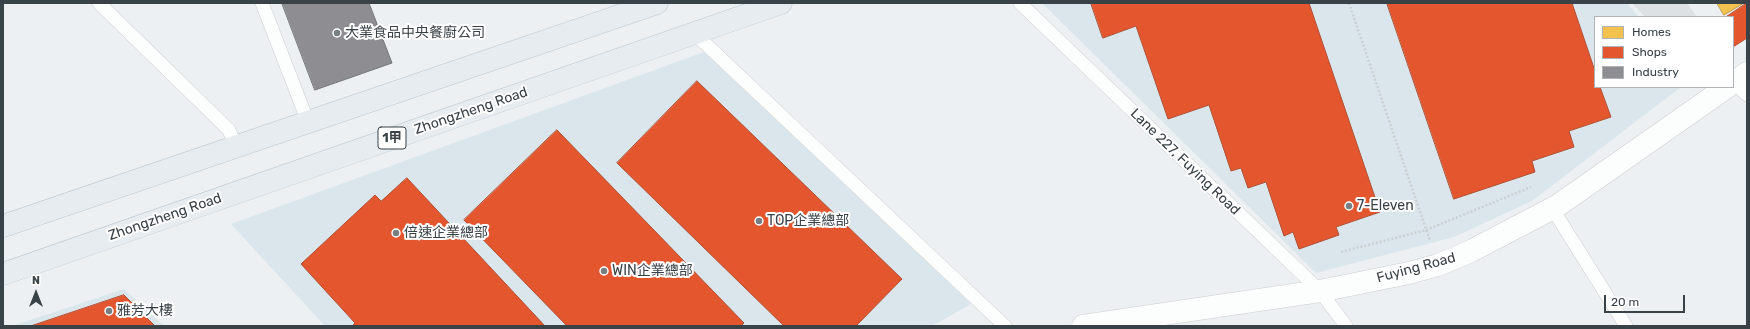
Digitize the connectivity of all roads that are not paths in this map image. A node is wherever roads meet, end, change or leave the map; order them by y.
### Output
1 (99, 3) edge
2 (262, 3) edge
3 (657, 3) edge
4 (781, 3) edge
5 (1020, 3) edge
6 (695, 34) junction
7 (1747, 73) edge
8 (1734, 82) edge
9 (1734, 84) edge
10 (1726, 88) edge
11 (1747, 95) edge
12 (308, 122) junction
13 (236, 147) junction
14 (1552, 208) junction
15 (3, 226) edge
16 (3, 274) edge
17 (1320, 291) junction
18 (1005, 326) edge
19 (1083, 326) edge
20 (1346, 326) edge
21 (1626, 326) edge

1 - 13 lane
2 - 12 lane
3 - 12 main road
4 - 6 main road, Zhongzheng Road / 1甲
5 - 17 lane, Lane 227, Fuying Road
6 - 16 main road, Zhongzheng Road / 1甲
6 - 18 lane
7 - 8 street
9 - 11 lane
10 - 14 street, Fuying Road
12 - 13 main road
13 - 15 main road
14 - 17 street, Fuying Road
14 - 21 lane
17 - 19 street, Fuying Road
17 - 20 lane, Lane 227, Fuying Road

